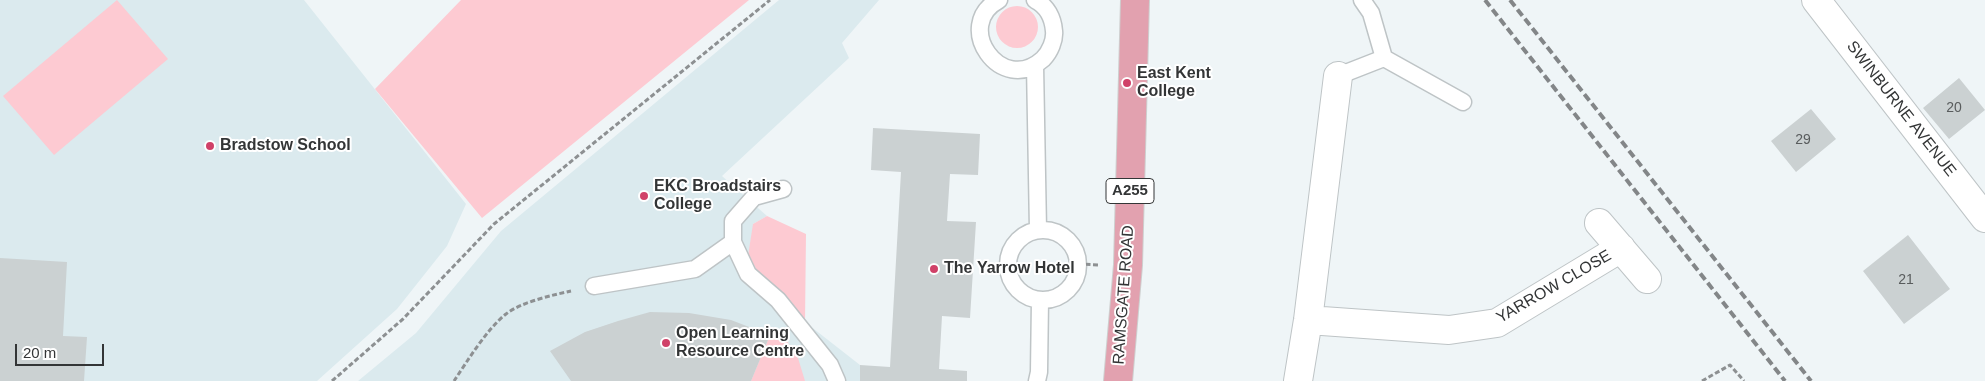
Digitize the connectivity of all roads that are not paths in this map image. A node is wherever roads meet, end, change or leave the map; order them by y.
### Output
1 (999, 0) edge
2 (1035, 0) edge
3 (1134, 0) edge
4 (1362, 0) edge
5 (1816, 0) edge
6 (1384, 58) junction
7 (1035, 65) junction
8 (1338, 76) joint
9 (1462, 102) dead end
10 (783, 189) dead end
11 (1985, 218) edge
12 (1599, 223) dead end
13 (1038, 230) junction
14 (733, 242) junction
15 (1621, 248) junction
16 (1646, 278) dead end
17 (594, 286) road end
18 (1040, 300) junction
19 (1308, 320) junction
20 (837, 381) edge
21 (1036, 381) edge
22 (1118, 381) edge
23 (1298, 381) edge

1 - 7 lane
2 - 7 lane
3 - 22 main road, RAMSGATE ROAD / A255
4 - 6 lane
5 - 11 street, SWINBURNE AVENUE
6 - 8 lane
6 - 9 lane
7 - 13 lane
8 - 19 street
10 - 14 lane
12 - 15 street, YARROW CLOSE
13 - 18 lane
13 - 18 lane
14 - 17 lane
14 - 20 lane
15 - 16 street, YARROW CLOSE
15 - 19 street, YARROW CLOSE
18 - 21 lane
19 - 23 street

